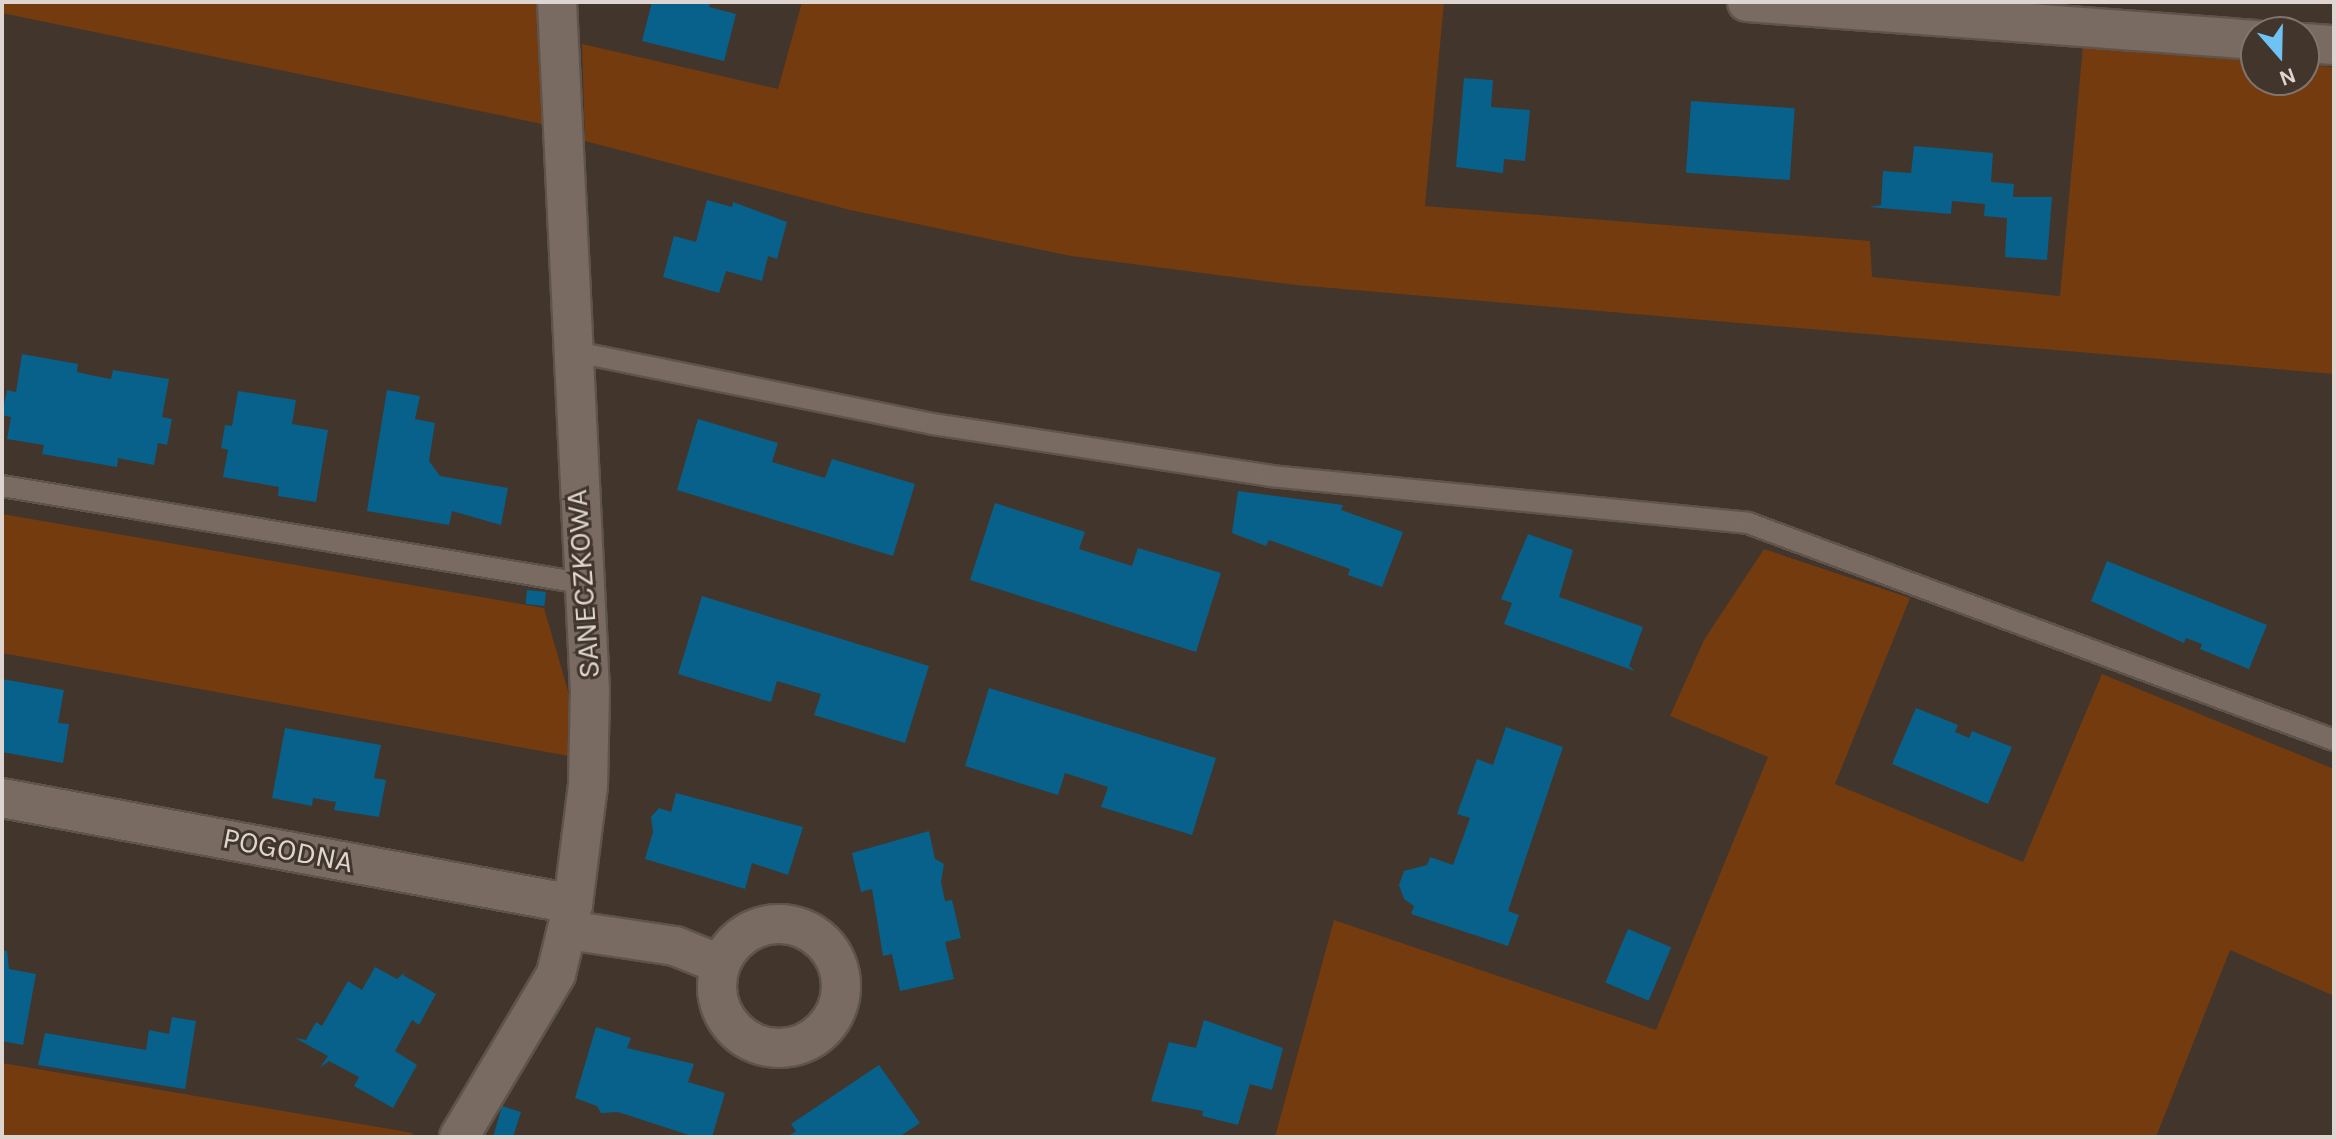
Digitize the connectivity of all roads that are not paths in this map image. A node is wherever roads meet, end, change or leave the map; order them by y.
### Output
1 (557, 2) edge
2 (1747, 2) edge
3 (2240, 39) edge
4 (571, 351) junction
5 (2, 486) edge
6 (581, 583) junction
7 (2334, 740) edge
8 (2, 798) edge
9 (571, 917) junction
10 (720, 964) dead end
11 (459, 1137) edge

1 - 4 street, SANECZKOWA
2 - 3 street
4 - 6 street, SANECZKOWA
4 - 7 lane
5 - 6 lane
6 - 9 street, SANECZKOWA
8 - 9 street, POGODNA
9 - 10 street, POGODNA
9 - 11 street, SANECZKOWA

